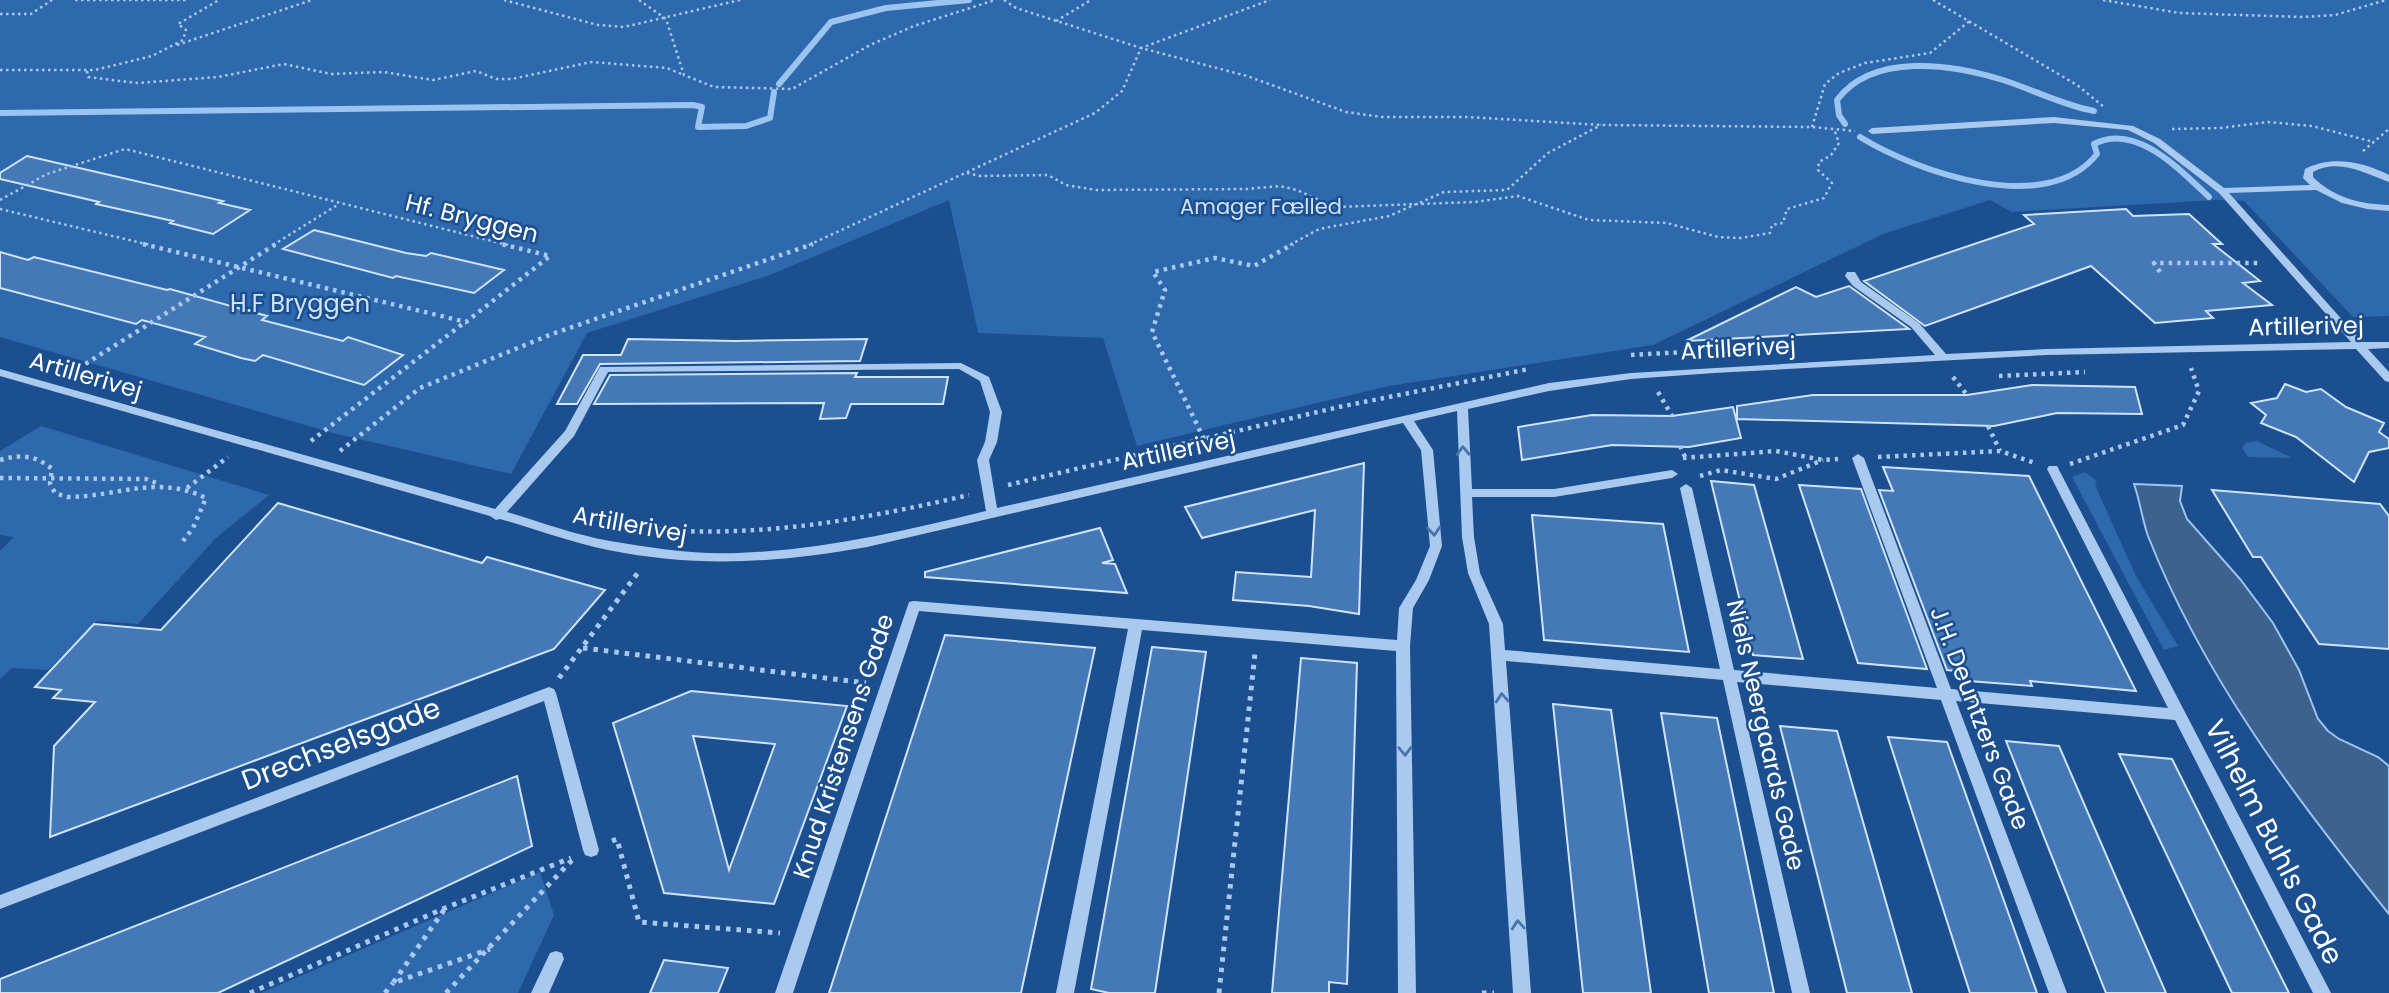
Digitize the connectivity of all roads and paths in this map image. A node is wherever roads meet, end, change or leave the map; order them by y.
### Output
1 (52, 0) edge
2 (75, 0) edge
3 (187, 0) edge
4 (211, 0) edge
5 (221, 0) edge
6 (312, 0) edge
7 (504, 0) edge
8 (639, 0) edge
9 (740, 0) edge
10 (995, 0) edge
11 (1004, 0) edge
12 (1091, 0) edge
13 (1270, 0) edge
14 (1933, 0) edge
15 (2103, 0) edge
16 (2386, 0) edge
17 (0, 14) edge
18 (666, 19) junction
19 (1970, 20) junction
20 (1056, 21) junction
21 (174, 47) junction
22 (1141, 48) junction
23 (0, 70) edge
24 (87, 71) junction
25 (684, 75) junction
26 (1602, 125) junction
27 (1812, 127) junction
28 (2130, 128) junction
29 (1834, 129) junction
30 (2389, 129) edge
31 (1872, 131) joint
32 (2374, 142) junction
33 (2346, 165) junction
34 (966, 173) junction
35 (2389, 179) edge
36 (2316, 187) junction
37 (2222, 191) junction
38 (0, 200) edge
39 (1420, 202) junction
40 (340, 203) junction
41 (2389, 208) edge
42 (0, 209) edge
43 (2287, 263) junction
44 (237, 268) junction
45 (2160, 272) dead end
46 (1851, 274) dead end
47 (466, 322) junction
48 (2389, 345) edge
49 (2361, 346) junction
50 (2174, 349) junction
51 (1944, 358) junction
52 (2203, 366) dead end
53 (2183, 369) dead end
54 (2192, 369) junction
55 (0, 372) edge
56 (2092, 372) dead end
57 (1995, 376) dead end
58 (1953, 377) junction
59 (1967, 377) dead end
60 (1941, 378) dead end
61 (2389, 379) edge
62 (48, 387) junction
63 (1670, 391) dead end
64 (1658, 392) junction
65 (1646, 394) dead end
66 (1967, 395) dead end
67 (1462, 407) junction
68 (1672, 416) dead end
69 (1407, 420) junction
70 (1988, 426) dead end
71 (1204, 439) dead end
72 (247, 444) junction
73 (1680, 446) dead end
74 (2000, 451) junction
75 (291, 456) junction
76 (1672, 458) dead end
77 (1685, 458) junction
78 (1858, 458) junction
79 (0, 460) edge
80 (1824, 460) junction
81 (323, 464) junction
82 (2053, 469) junction
83 (1672, 474) dead end
84 (0, 478) edge
85 (48, 479) junction
86 (1689, 483) joint
87 (163, 486) junction
88 (187, 488) junction
89 (1465, 493) junction
90 (992, 512) junction
91 (496, 516) junction
92 (183, 541) dead end
93 (653, 553) junction
94 (1136, 624) junction
95 (1257, 633) junction
96 (1403, 646) junction
97 (583, 648) junction
98 (1499, 655) junction
99 (1729, 675) junction
100 (888, 686) junction
101 (549, 693) junction
102 (1947, 694) junction
103 (2180, 715) junction
104 (591, 850) junction
105 (575, 856) junction
106 (0, 902) edge
107 (445, 908) junction
108 (804, 935) junction
109 (490, 949) junction
110 (556, 959) dead end
111 (393, 983) junction
112 (250, 993) edge
113 (385, 993) edge
114 (446, 993) edge
115 (540, 993) edge
116 (784, 993) edge
117 (1065, 993) edge
118 (1219, 993) edge
119 (1407, 993) edge
120 (1482, 993) edge
121 (1494, 993) edge
122 (1522, 993) edge
123 (1801, 993) edge
124 (2058, 993) edge
125 (2322, 993) edge

1 - 17 path
2 - 3 path
4 - 5 path
5 - 21 path
6 - 21 path
7 - 18 path
8 - 18 path
9 - 18 path
10 - 25 path
11 - 20 path
12 - 20 path
13 - 22 path
14 - 19 path
15 - 16 path
18 - 25 path
19 - 27 path
19 - 28 path
20 - 22 path
21 - 24 path
22 - 26 path
22 - 34 path
23 - 24 path
24 - 25 path
26 - 27 path
26 - 39 path
27 - 29 path
28 - 31 street
28 - 32 path
28 - 37 street
29 - 31 path
29 - 39 path
30 - 32 path
32 - 33 path
33 - 35 street
33 - 36 street
34 - 39 path
34 - 81 path
36 - 37 street
36 - 41 street
37 - 43 street
38 - 40 path, Hf. Bryggen
39 - 71 path
40 - 44 path
40 - 47 path, Hf. Bryggen
42 - 44 path
43 - 45 path
43 - 49 street
44 - 47 path
44 - 62 path
46 - 51 street
47 - 75 path
48 - 49 street, Artillerivej
49 - 50 street, Artillerivej
49 - 61 street
50 - 51 street, Artillerivej
50 - 54 path
51 - 67 street, Artillerivej
52 - 54 path
53 - 54 path
54 - 82 path
55 - 62 street, Artillerivej
56 - 57 path
58 - 59 path
58 - 60 path
58 - 66 path
62 - 72 street, Artillerivej
63 - 64 path
64 - 65 path
64 - 68 path
67 - 69 street, Artillerivej
89 -> 67 street
69 - 90 street, Artillerivej
69 -> 96 street
70 - 74 path
72 - 75 street, Artillerivej
72 - 88 path
73 - 77 path
74 - 78 path
74 - 82 path
75 - 81 street, Artillerivej
76 - 77 path
77 - 80 path
78 - 80 path
78 - 102 street, J.H. Deuntzers Gade
79 - 85 path
80 - 86 path
81 - 91 street, Artillerivej
82 - 103 street, Vilhelm Buhls Gade
83 - 89 street
84 - 85 path
85 - 87 path
85 - 87 path
86 - 99 street, Niels Neergaards Gade
87 - 88 path
88 - 92 path
89 - 98 street
90 - 91 street
90 - 93 street, Artillerivej
91 - 93 street, Artillerivej
93 - 97 path
94 - 95 street, Knud Kristensens Gade
94 - 100 street, Knud Kristensens Gade
94 - 117 street
95 - 96 street, Knud Kristensens Gade
95 - 118 path
96 -> 119 street
97 - 100 path
97 - 101 path
98 - 99 street, Vilhelm Buhls Gade
122 -> 98 street
99 - 102 street, Vilhelm Buhls Gade
99 - 123 street, Niels Neergaards Gade
100 - 108 street, Knud Kristensens Gade
101 - 104 street
101 - 106 street, Drechselsgade
102 - 103 street, Vilhelm Buhls Gade
102 - 124 street, J.H. Deuntzers Gade
103 - 125 street, Vilhelm Buhls Gade
104 - 105 path
104 - 108 path
105 - 107 path
105 - 109 path
107 - 111 path
107 - 112 path
108 - 116 street, Knud Kristensens Gade
109 - 111 path
109 - 114 path
110 - 115 street
111 - 113 path
120 - 121 path

